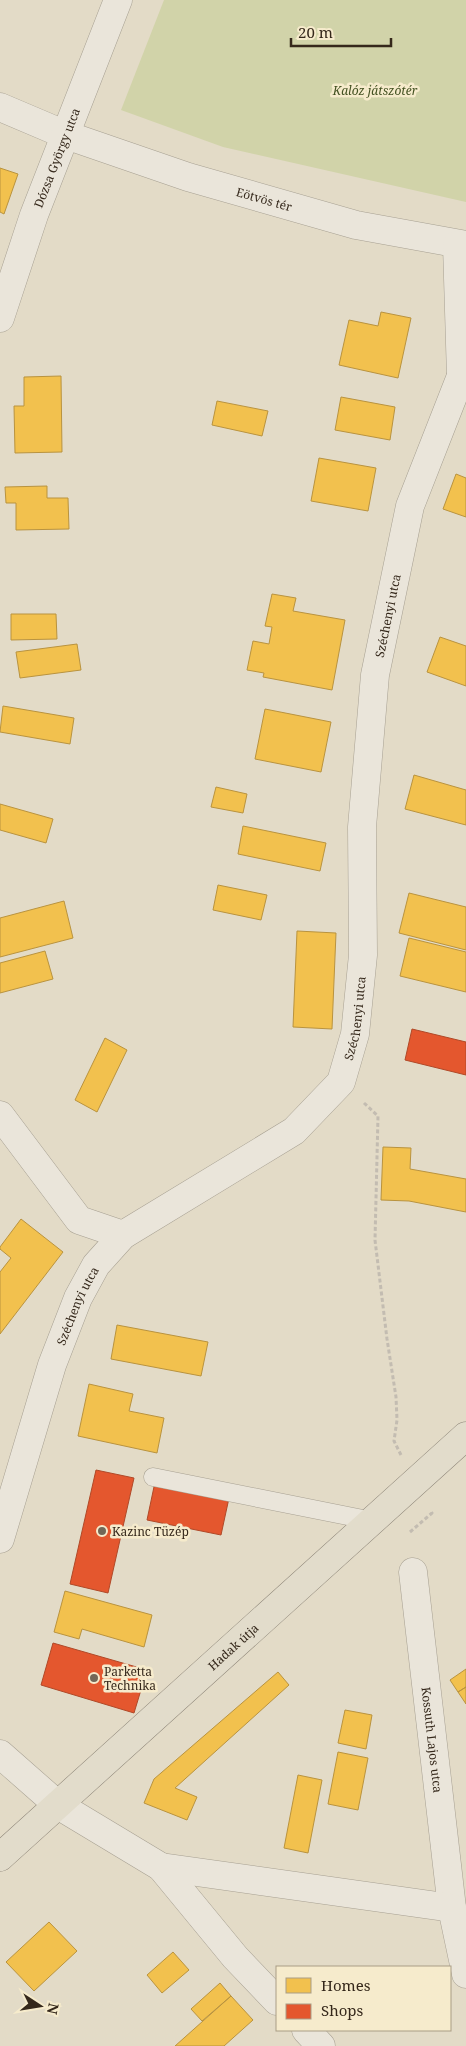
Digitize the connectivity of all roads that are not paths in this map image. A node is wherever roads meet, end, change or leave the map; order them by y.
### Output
1 (118, 0) edge
2 (0, 107) edge
3 (66, 135) junction
4 (461, 245) edge
5 (0, 318) edge
6 (463, 372) edge
7 (0, 1115) edge
8 (123, 1235) junction
9 (466, 1436) edge
10 (153, 1476) dead end
11 (373, 1522) junction
12 (0, 1539) edge
13 (413, 1572) dead end
14 (0, 1754) edge
15 (58, 1805) junction
16 (0, 1857) edge
17 (161, 1867) junction
18 (452, 1908) junction
19 (466, 1974) edge
20 (276, 2000) edge
21 (307, 2031) edge
22 (321, 2046) edge

1 - 3 street, Dózsa György utca
2 - 3 street, Eötvös tér
3 - 4 street, Eötvös tér
3 - 5 street, Dózsa György utca
4 - 6 street
6 - 8 street, Széchenyi utca
7 - 8 street
8 - 12 street, Széchenyi utca
9 - 11 main road, Hadak útja
10 - 11 lane
11 - 15 main road, Hadak útja
13 - 18 street, Kossuth Lajos utca
14 - 15 street
15 - 16 main road, Hadak útja
15 - 17 street
17 - 18 street
17 - 20 street
18 - 19 street, Kossuth Lajos utca
21 - 22 street

